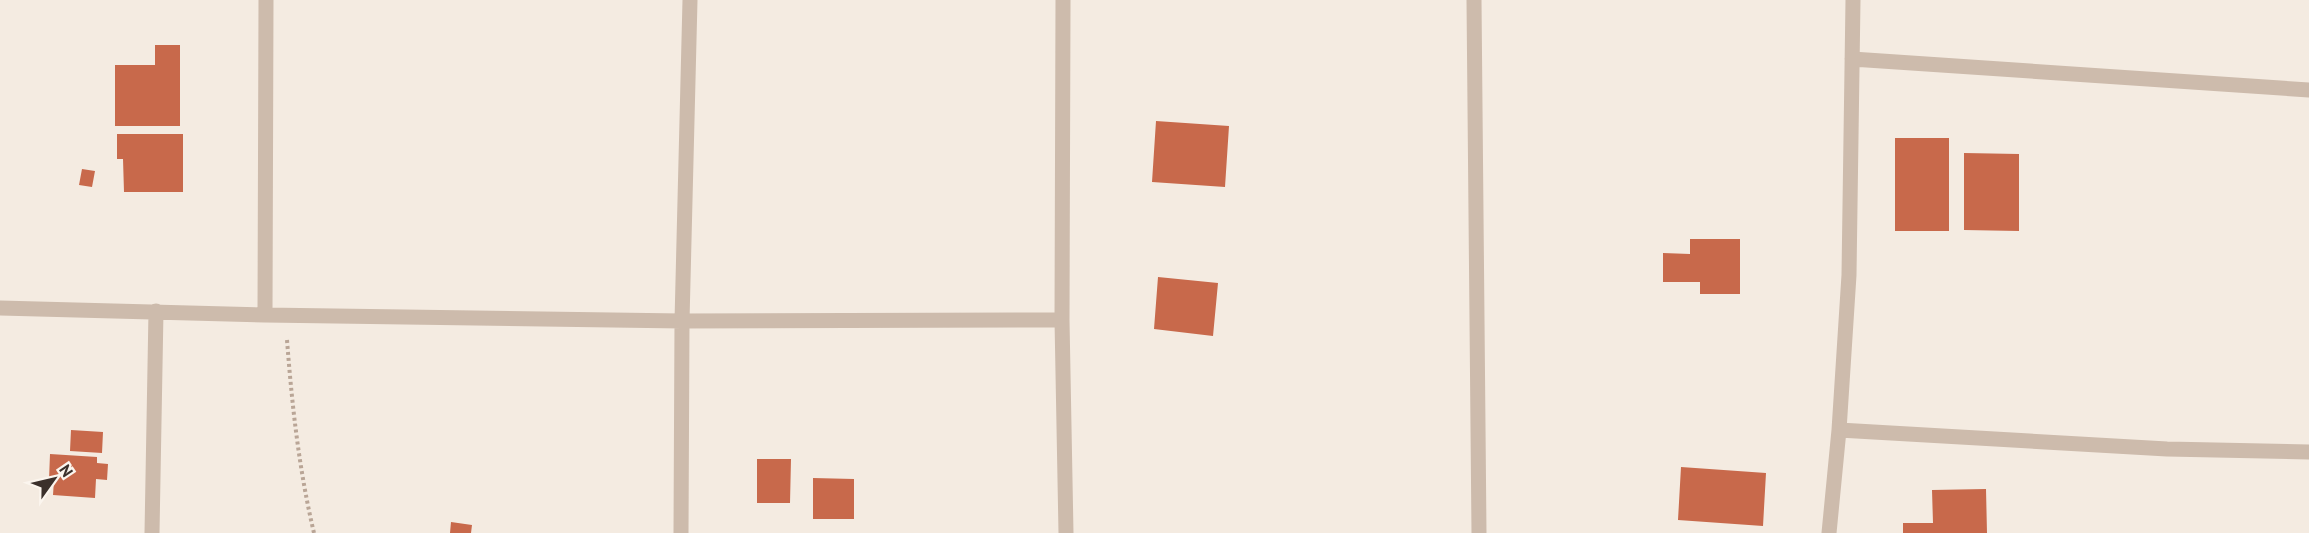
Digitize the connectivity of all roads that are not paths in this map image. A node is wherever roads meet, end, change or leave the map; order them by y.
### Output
1 (266, 0) edge
2 (690, 0) edge
3 (1063, 0) edge
4 (1474, 0) edge
5 (1853, 0) edge
6 (1851, 59) junction
7 (2309, 90) edge
8 (0, 308) edge
9 (156, 311) junction
10 (265, 315) junction
11 (1062, 320) junction
12 (682, 321) junction
13 (1839, 430) junction
14 (2309, 452) edge
15 (152, 533) edge
16 (681, 533) edge
17 (1066, 533) edge
18 (1479, 533) edge
19 (1829, 533) edge

1 - 10 street
2 - 12 street
3 - 11 street
4 - 18 street
5 - 6 street
6 - 7 street
6 - 13 street
8 - 9 street
9 - 10 street
9 - 15 street
10 - 12 street
11 - 12 street
11 - 17 street
12 - 16 street
13 - 14 street
13 - 19 street

